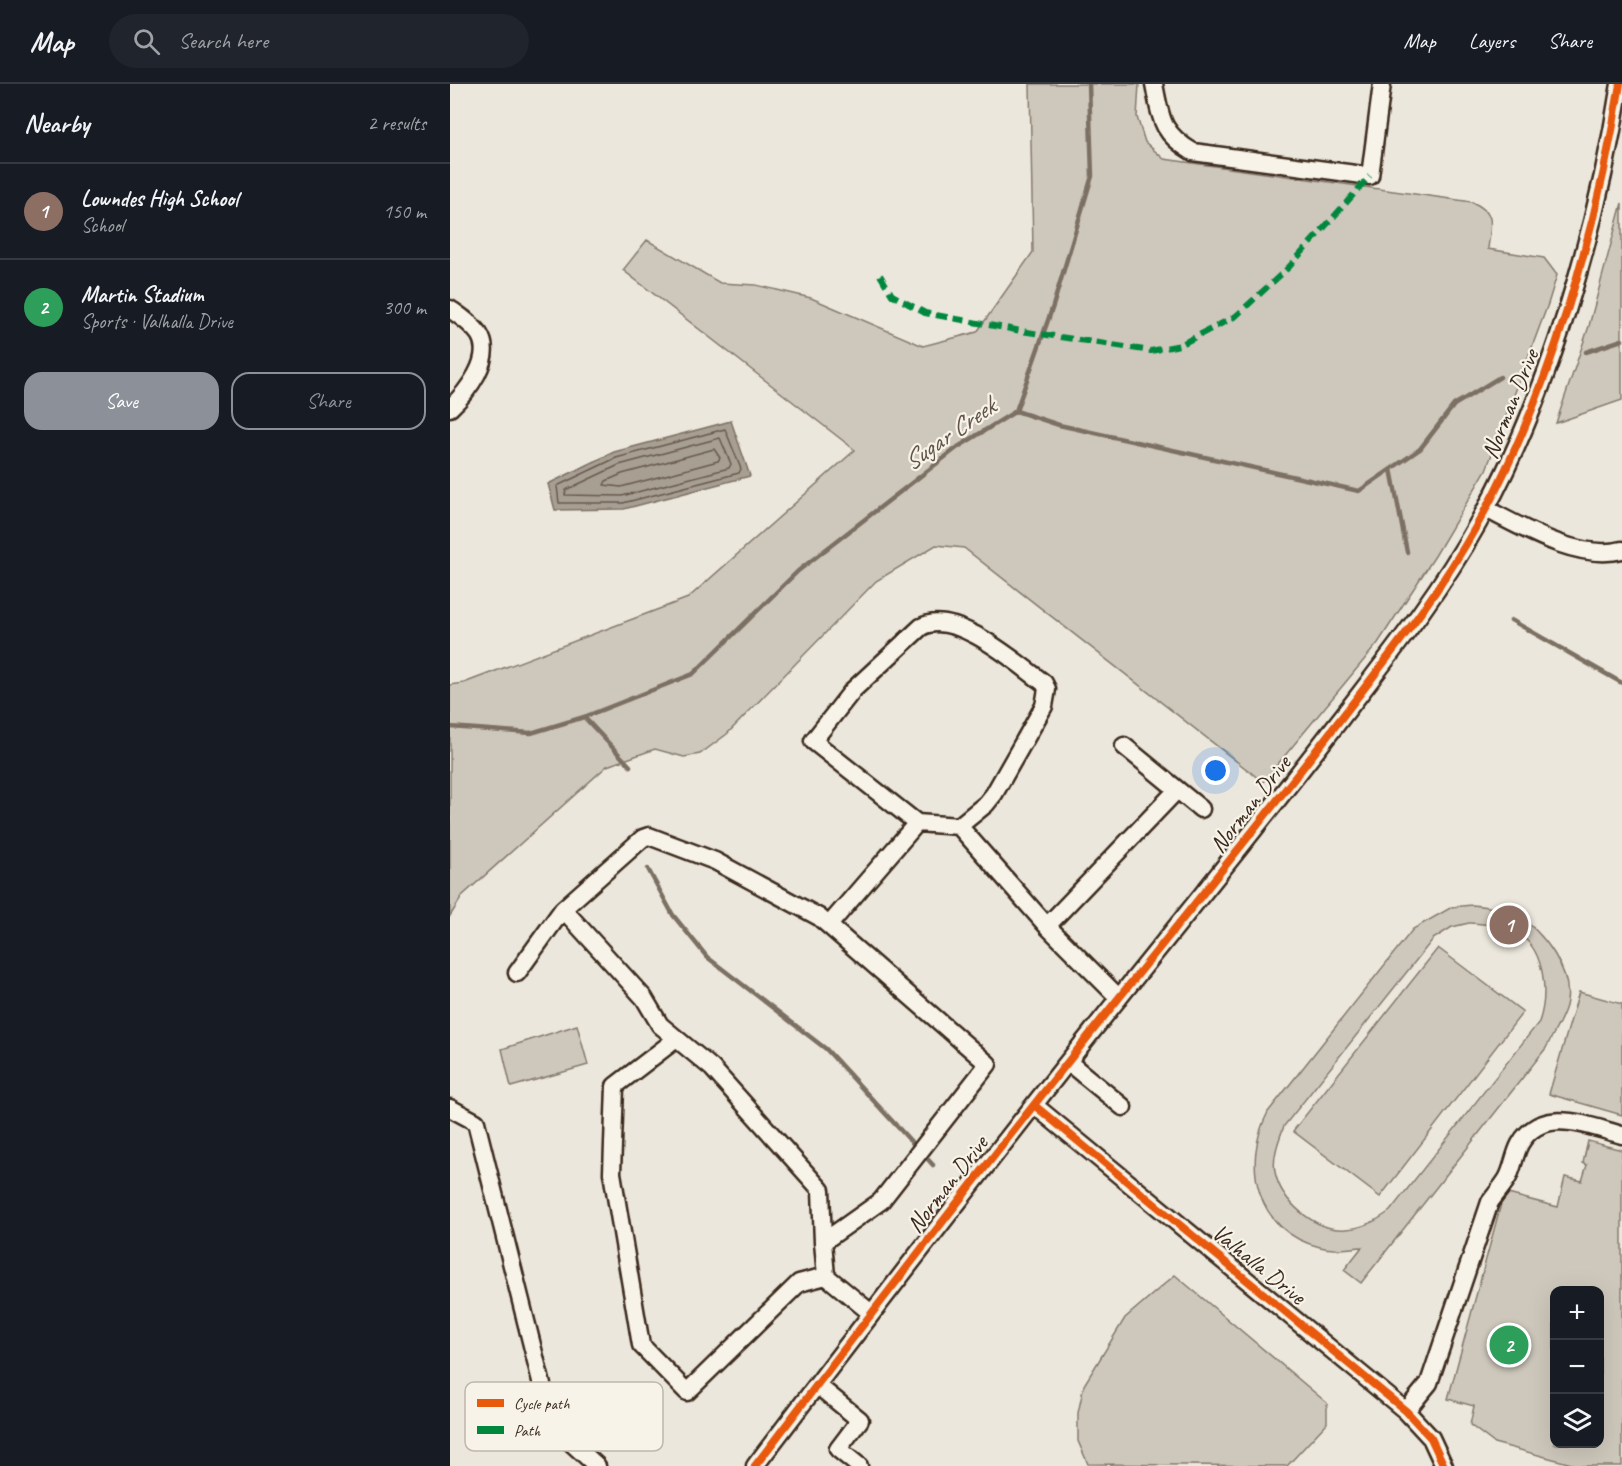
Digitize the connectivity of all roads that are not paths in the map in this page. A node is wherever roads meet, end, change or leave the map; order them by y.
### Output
1 (1154, 84) edge
2 (1382, 84) edge
3 (1620, 84) edge
4 (1618, 116) edge
5 (450, 309) edge
6 (450, 408) edge
7 (1486, 509) junction
8 (1622, 550) edge
9 (1124, 746) dead end
10 (1177, 790) junction
11 (1201, 809) dead end
12 (917, 823) junction
13 (959, 826) junction
14 (563, 909) junction
15 (829, 925) junction
16 (1047, 926) junction
17 (517, 973) dead end
18 (1119, 998) junction
19 (675, 1040) junction
20 (1068, 1062) junction
21 (1034, 1105) junction
22 (1123, 1107) dead end
23 (450, 1108) edge
24 (1622, 1135) edge
25 (823, 1242) junction
26 (826, 1276) junction
27 (872, 1313) junction
28 (541, 1382) edge
29 (817, 1385) junction
30 (1406, 1411) junction
31 (580, 1451) edge
32 (597, 1466) edge
33 (755, 1466) edge
34 (859, 1466) edge
35 (1444, 1466) edge

1 - 2 street
3 - 4 street, Norman Drive
4 - 7 street, Norman Drive
5 - 6 street
7 - 8 street
7 - 18 street, Norman Drive
9 - 10 street
10 - 11 street
10 - 16 street
12 - 13 street
12 - 13 street
12 - 15 street
13 - 16 street
14 - 15 street
14 - 17 street
14 - 19 street
15 - 25 street
16 - 18 street
18 - 20 street, Norman Drive
19 - 25 street
19 - 26 street
20 - 21 street, Norman Drive
20 - 22 street
21 - 27 street, Norman Drive
21 - 30 street, Valhalla Drive
23 - 28 street
24 - 30 street
25 - 26 street
26 - 27 street
27 - 29 street, Norman Drive
29 - 33 street, Norman Drive
29 - 34 street
30 - 35 street, Valhalla Drive
31 - 32 street

